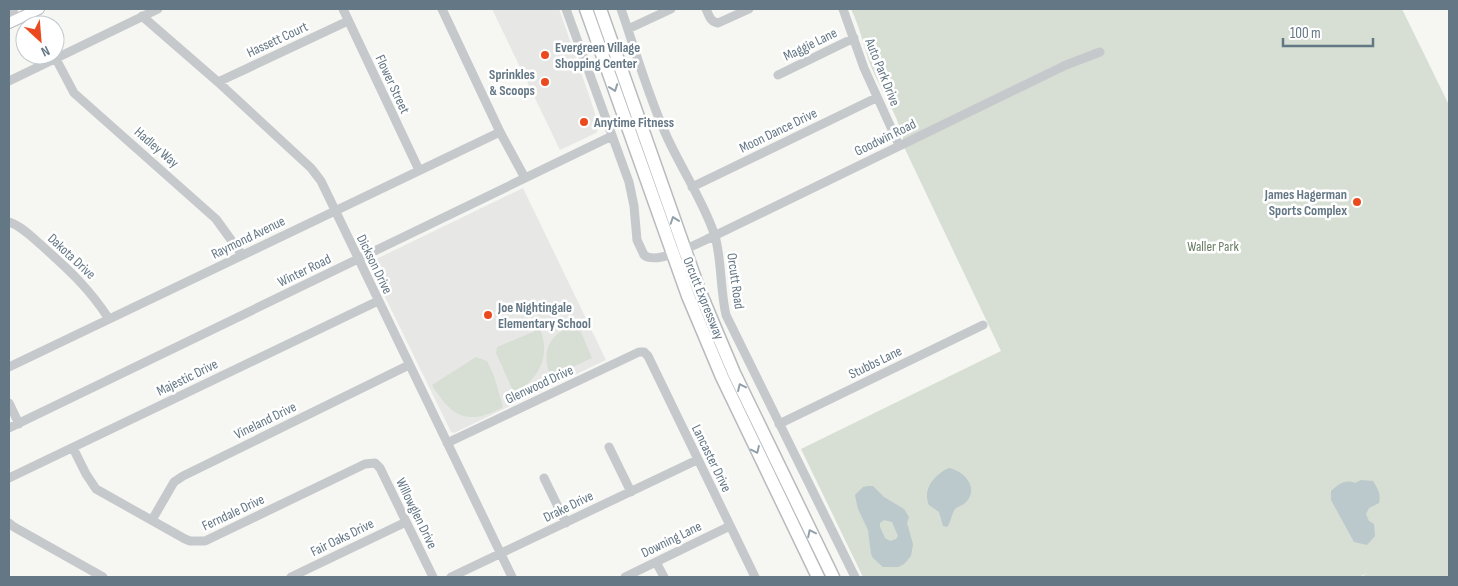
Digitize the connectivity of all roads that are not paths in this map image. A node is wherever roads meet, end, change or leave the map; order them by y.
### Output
1 (12, 9) edge
2 (39, 9) edge
3 (158, 9) edge
4 (343, 9) edge
5 (442, 9) edge
6 (566, 9) edge
7 (586, 9) edge
8 (600, 9) edge
9 (621, 9) edge
10 (671, 9) edge
11 (706, 9) edge
12 (749, 9) edge
13 (843, 9) edge
14 (142, 16) junction
15 (348, 20) junction
16 (13, 21) edge
17 (628, 29) junction
18 (854, 38) junction
19 (1100, 52) dead end
20 (65, 54) edge
21 (43, 65) edge
22 (59, 65) edge
23 (778, 75) dead end
24 (9, 81) edge
25 (218, 82) junction
26 (876, 98) junction
27 (500, 132) junction
28 (612, 136) junction
29 (899, 145) junction
30 (419, 170) junction
31 (525, 178) junction
32 (692, 187) junction
33 (334, 211) junction
34 (9, 222) edge
35 (714, 236) junction
36 (684, 249) junction
37 (672, 254) junction
38 (242, 255) junction
39 (358, 259) junction
40 (378, 301) junction
41 (109, 318) junction
42 (983, 325) dead end
43 (644, 352) joint
44 (409, 365) junction
45 (9, 366) edge
46 (9, 403) edge
47 (19, 424) junction
48 (779, 424) junction
49 (9, 428) edge
50 (447, 443) junction
51 (609, 447) dead end
52 (73, 448) junction
53 (697, 460) junction
54 (374, 463) joint
55 (9, 478) edge
56 (544, 478) dead end
57 (631, 492) junction
58 (152, 520) junction
59 (9, 522) edge
60 (406, 522) junction
61 (566, 523) junction
62 (730, 526) junction
63 (500, 554) junction
64 (656, 562) junction
65 (103, 577) edge
66 (291, 577) edge
67 (433, 577) edge
68 (451, 577) edge
69 (512, 577) edge
70 (624, 577) edge
71 (664, 577) edge
72 (755, 577) edge
73 (818, 577) edge
74 (833, 577) edge
75 (855, 577) edge

1 - 16 street
2 - 16 main road
3 - 14 street
4 - 15 street, Flower Street
5 - 27 street
6 - 28 street
7 -> 37 highway, Orcutt Expressway
36 -> 8 highway, Orcutt Expressway
9 - 17 street, Orcutt Road
10 - 17 street
11 - 12 street
13 - 18 street, Auto Park Drive
14 - 20 street
14 - 25 street, Dickson Drive
15 - 25 street, Hassett Court
15 - 30 street, Flower Street
17 - 32 street, Orcutt Road
18 - 23 street, Maggie Lane
18 - 26 street, Auto Park Drive
19 - 29 street, Goodwin Road
21 - 24 street
22 - 38 street, Hadley Way
25 - 33 street, Dickson Drive
26 - 29 street, Auto Park Drive
26 - 32 street, Moon Dance Drive
27 - 30 street, Raymond Avenue
27 - 31 street
28 - 31 street, Winter Road
28 - 37 street
29 - 35 street, Goodwin Road
30 - 33 street, Raymond Avenue
31 - 39 street, Winter Road
32 - 35 street, Orcutt Road
33 - 38 street, Raymond Avenue
33 - 39 street, Dickson Drive
34 - 41 street, Dakota Drive
35 - 36 street, Goodwin Road
35 - 48 street, Orcutt Road
36 - 37 street
74 -> 36 highway, Orcutt Expressway
37 -> 73 highway, Orcutt Expressway
38 - 41 street, Raymond Avenue
39 - 40 street, Dickson Drive
39 - 47 street, Winter Road
40 - 44 street, Dickson Drive
40 - 52 street, Majestic Drive
41 - 45 street, Raymond Avenue
42 - 48 street, Stubbs Lane
43 - 50 street, Glenwood Drive
43 - 53 street, Lancaster Drive
44 - 50 street, Dickson Drive
44 - 58 street, Vineland Drive
46 - 47 street
47 - 49 street, Winter Road
48 - 75 street, Orcutt Road
50 - 63 street, Dickson Drive
51 - 57 street
52 - 55 street, Majestic Drive
52 - 58 street, Ferndale Drive
53 - 57 street, Drake Drive
53 - 62 street, Lancaster Drive
54 - 58 street, Ferndale Drive
54 - 60 street, Willowglen Drive
56 - 61 street
57 - 61 street, Drake Drive
59 - 65 street
60 - 66 street, Fair Oaks Drive
60 - 67 street, Willowglen Drive
61 - 63 street, Drake Drive
62 - 64 street, Downing Lane
62 - 72 street, Lancaster Drive
63 - 68 street, Drake Drive
63 - 69 street, Dickson Drive
64 - 70 street, Downing Lane
64 - 71 street

